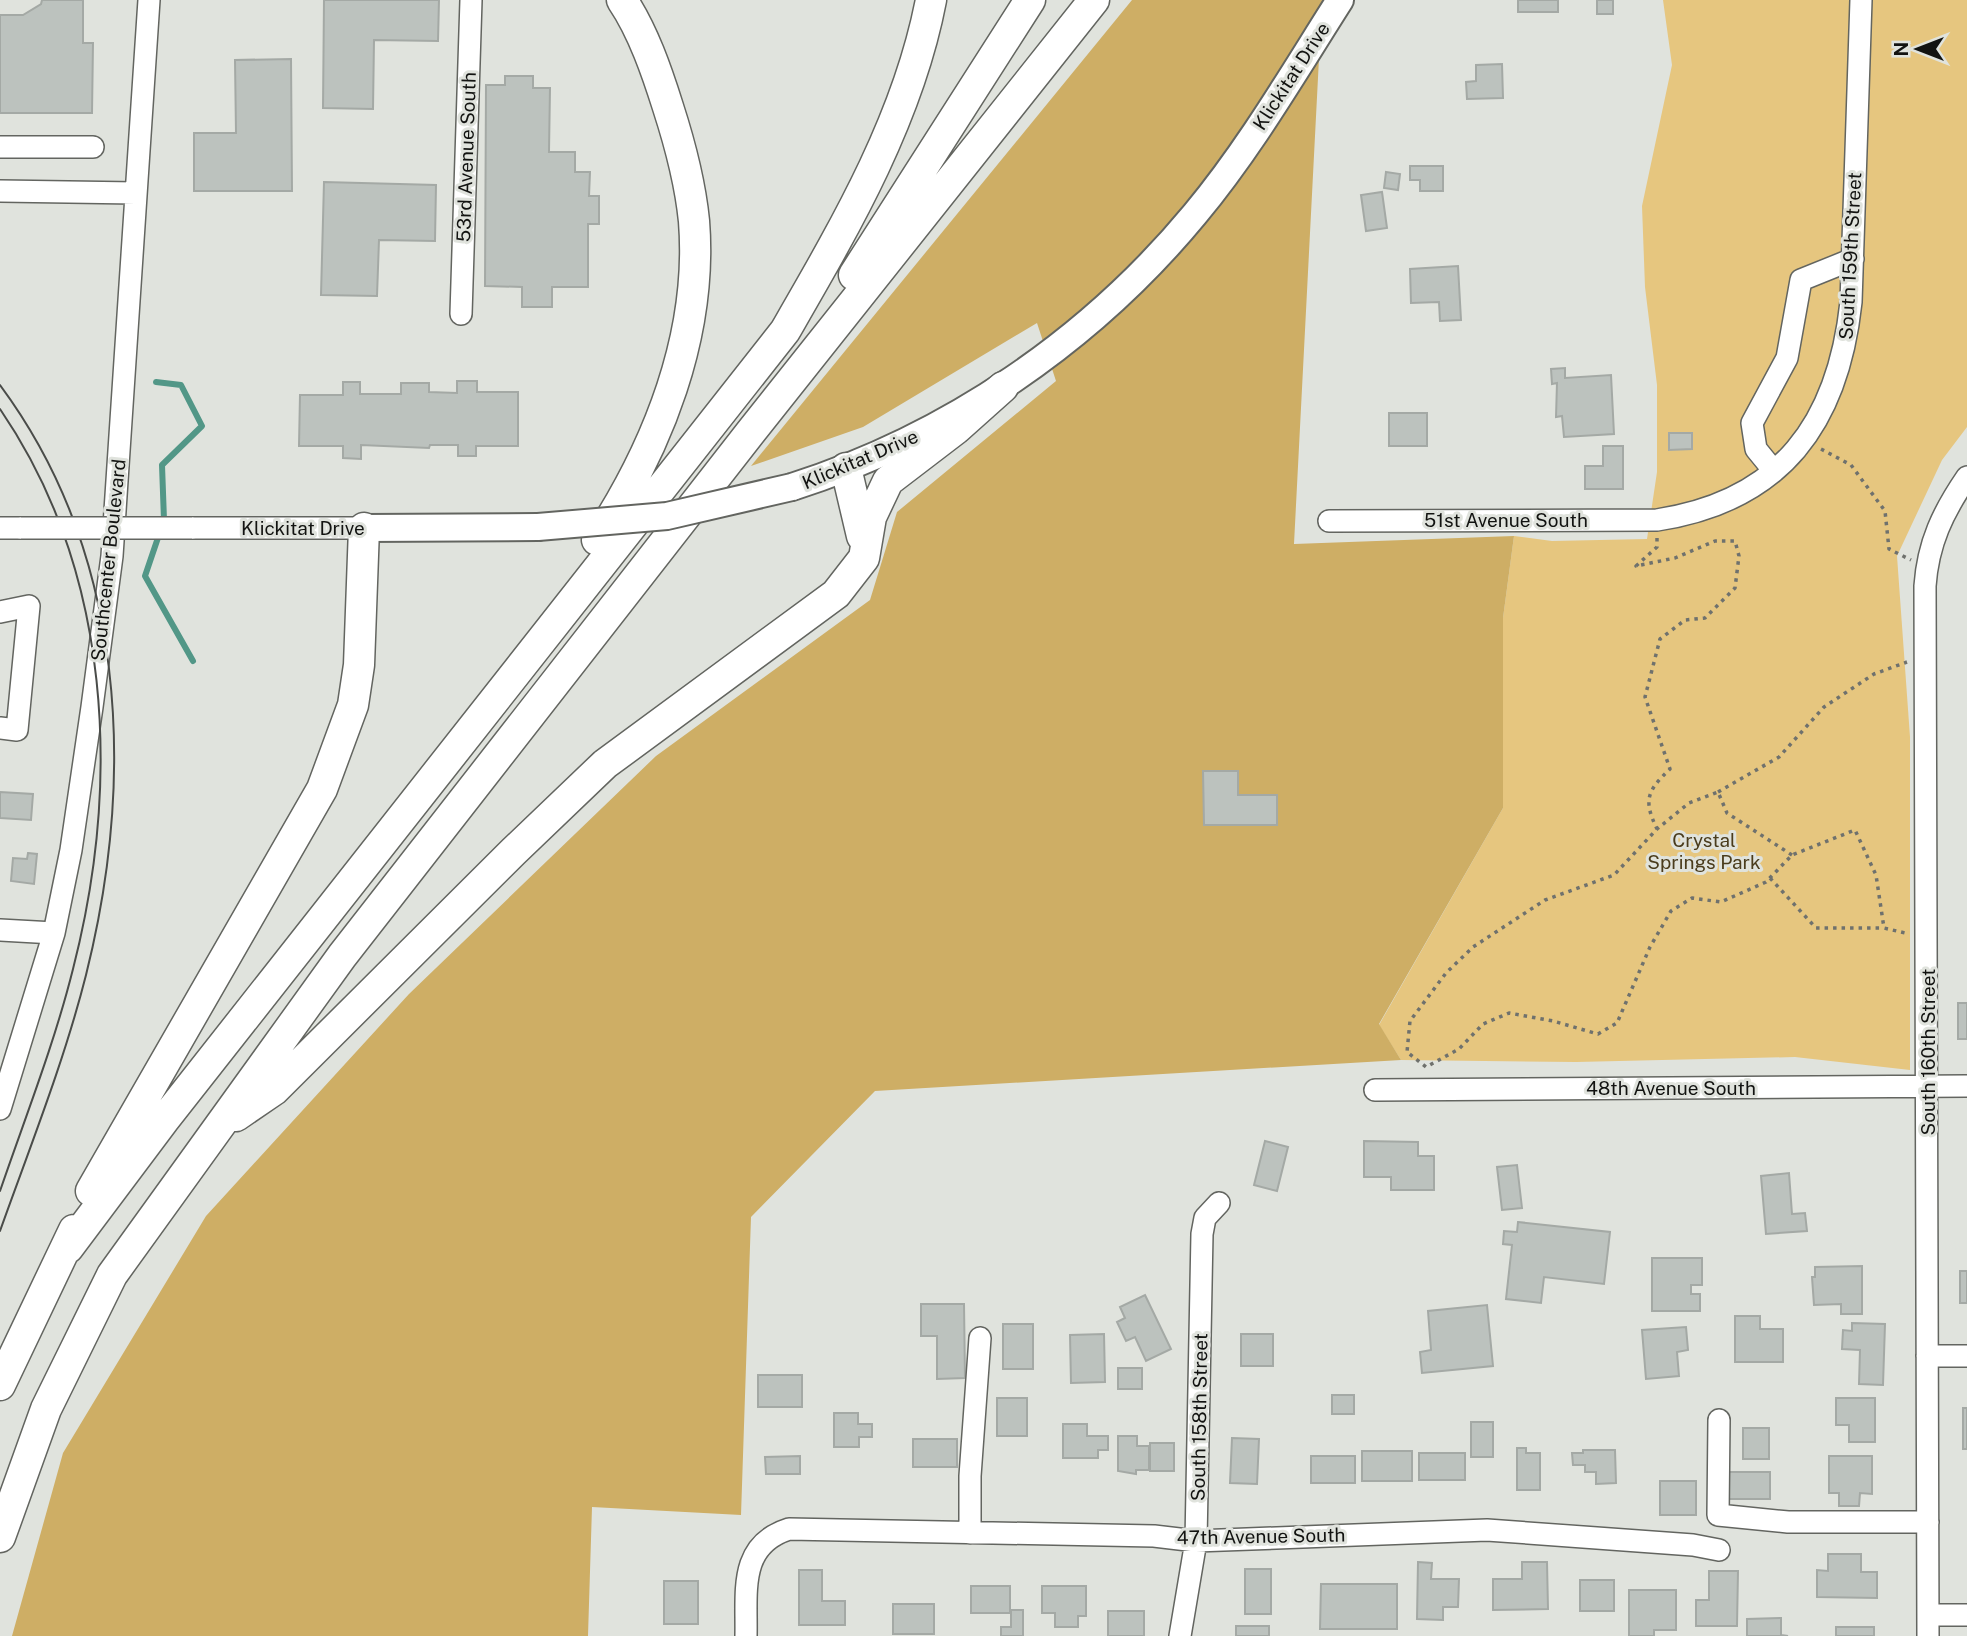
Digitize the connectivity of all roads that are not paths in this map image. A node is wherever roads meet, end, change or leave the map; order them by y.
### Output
1 (149, 0) edge
2 (471, 0) edge
3 (622, 0) edge
4 (931, 0) edge
5 (1030, 0) edge
6 (1094, 0) edge
7 (1340, 0) edge
8 (1861, 0) edge
9 (0, 147) edge
10 (93, 147) dead end
11 (0, 191) edge
12 (136, 193) junction
13 (1853, 259) junction
14 (461, 314) dead end
15 (1003, 387) junction
16 (750, 433) junction
17 (846, 468) junction
18 (1774, 471) junction
19 (1967, 479) edge
20 (1683, 516) joint
21 (1329, 521) dead end
22 (11, 528) edge
23 (364, 528) junction
24 (864, 558) junction
25 (0, 612) edge
26 (0, 728) edge
27 (0, 930) edge
28 (54, 933) junction
29 (309, 935) junction
30 (1928, 1086) junction
31 (1967, 1086) edge
32 (1375, 1090) dead end
33 (0, 1110) edge
34 (219, 1128) junction
35 (1219, 1203) dead end
36 (68, 1248) junction
37 (980, 1338) dead end
38 (1927, 1356) junction
39 (1967, 1356) edge
40 (0, 1385) edge
41 (1719, 1420) dead end
42 (1928, 1522) junction
43 (970, 1533) junction
44 (0, 1537) edge
45 (1196, 1541) junction
46 (1719, 1550) dead end
47 (1967, 1615) edge
48 (1928, 1625) edge
49 (746, 1636) edge
50 (1180, 1636) edge

1 - 12 street, Southcenter Boulevard
2 - 14 street, 53rd Avenue South
3 - 29 highway
4 - 29 highway
5 - 16 highway
6 - 16 highway
7 - 15 main road, Klickitat Drive
8 - 13 street, South 159th Street
9 - 10 street
11 - 12 street
12 - 28 street, Southcenter Boulevard
13 - 18 street, South 159th Street
13 - 18 street
15 - 17 main road, Klickitat Drive
15 - 24 highway
16 - 34 highway
17 - 23 main road, Klickitat Drive, bridge
17 - 24 highway
18 - 20 street, South 159th Street
19 - 30 street, South 160th Street
20 - 21 street, 51st Avenue South
22 - 23 street, Klickitat Drive, bridge
23 - 36 highway
24 - 34 highway
25 - 26 street
27 - 28 street
28 - 33 street, Southcenter Boulevard
29 - 36 highway
30 - 31 street, 48th Avenue South
30 - 32 street, 48th Avenue South
30 - 38 street, South 160th Street
34 - 44 highway
35 - 45 street, South 158th Street
36 - 40 highway
37 - 43 street
38 - 39 street
38 - 42 street, South 160th Street
41 - 42 street
42 - 48 street, South 160th Street
43 - 45 street, 47th Avenue South
43 - 49 street, 47th Avenue South
45 - 46 street, 47th Avenue South
45 - 50 street, South 158th Street
47 - 48 street

